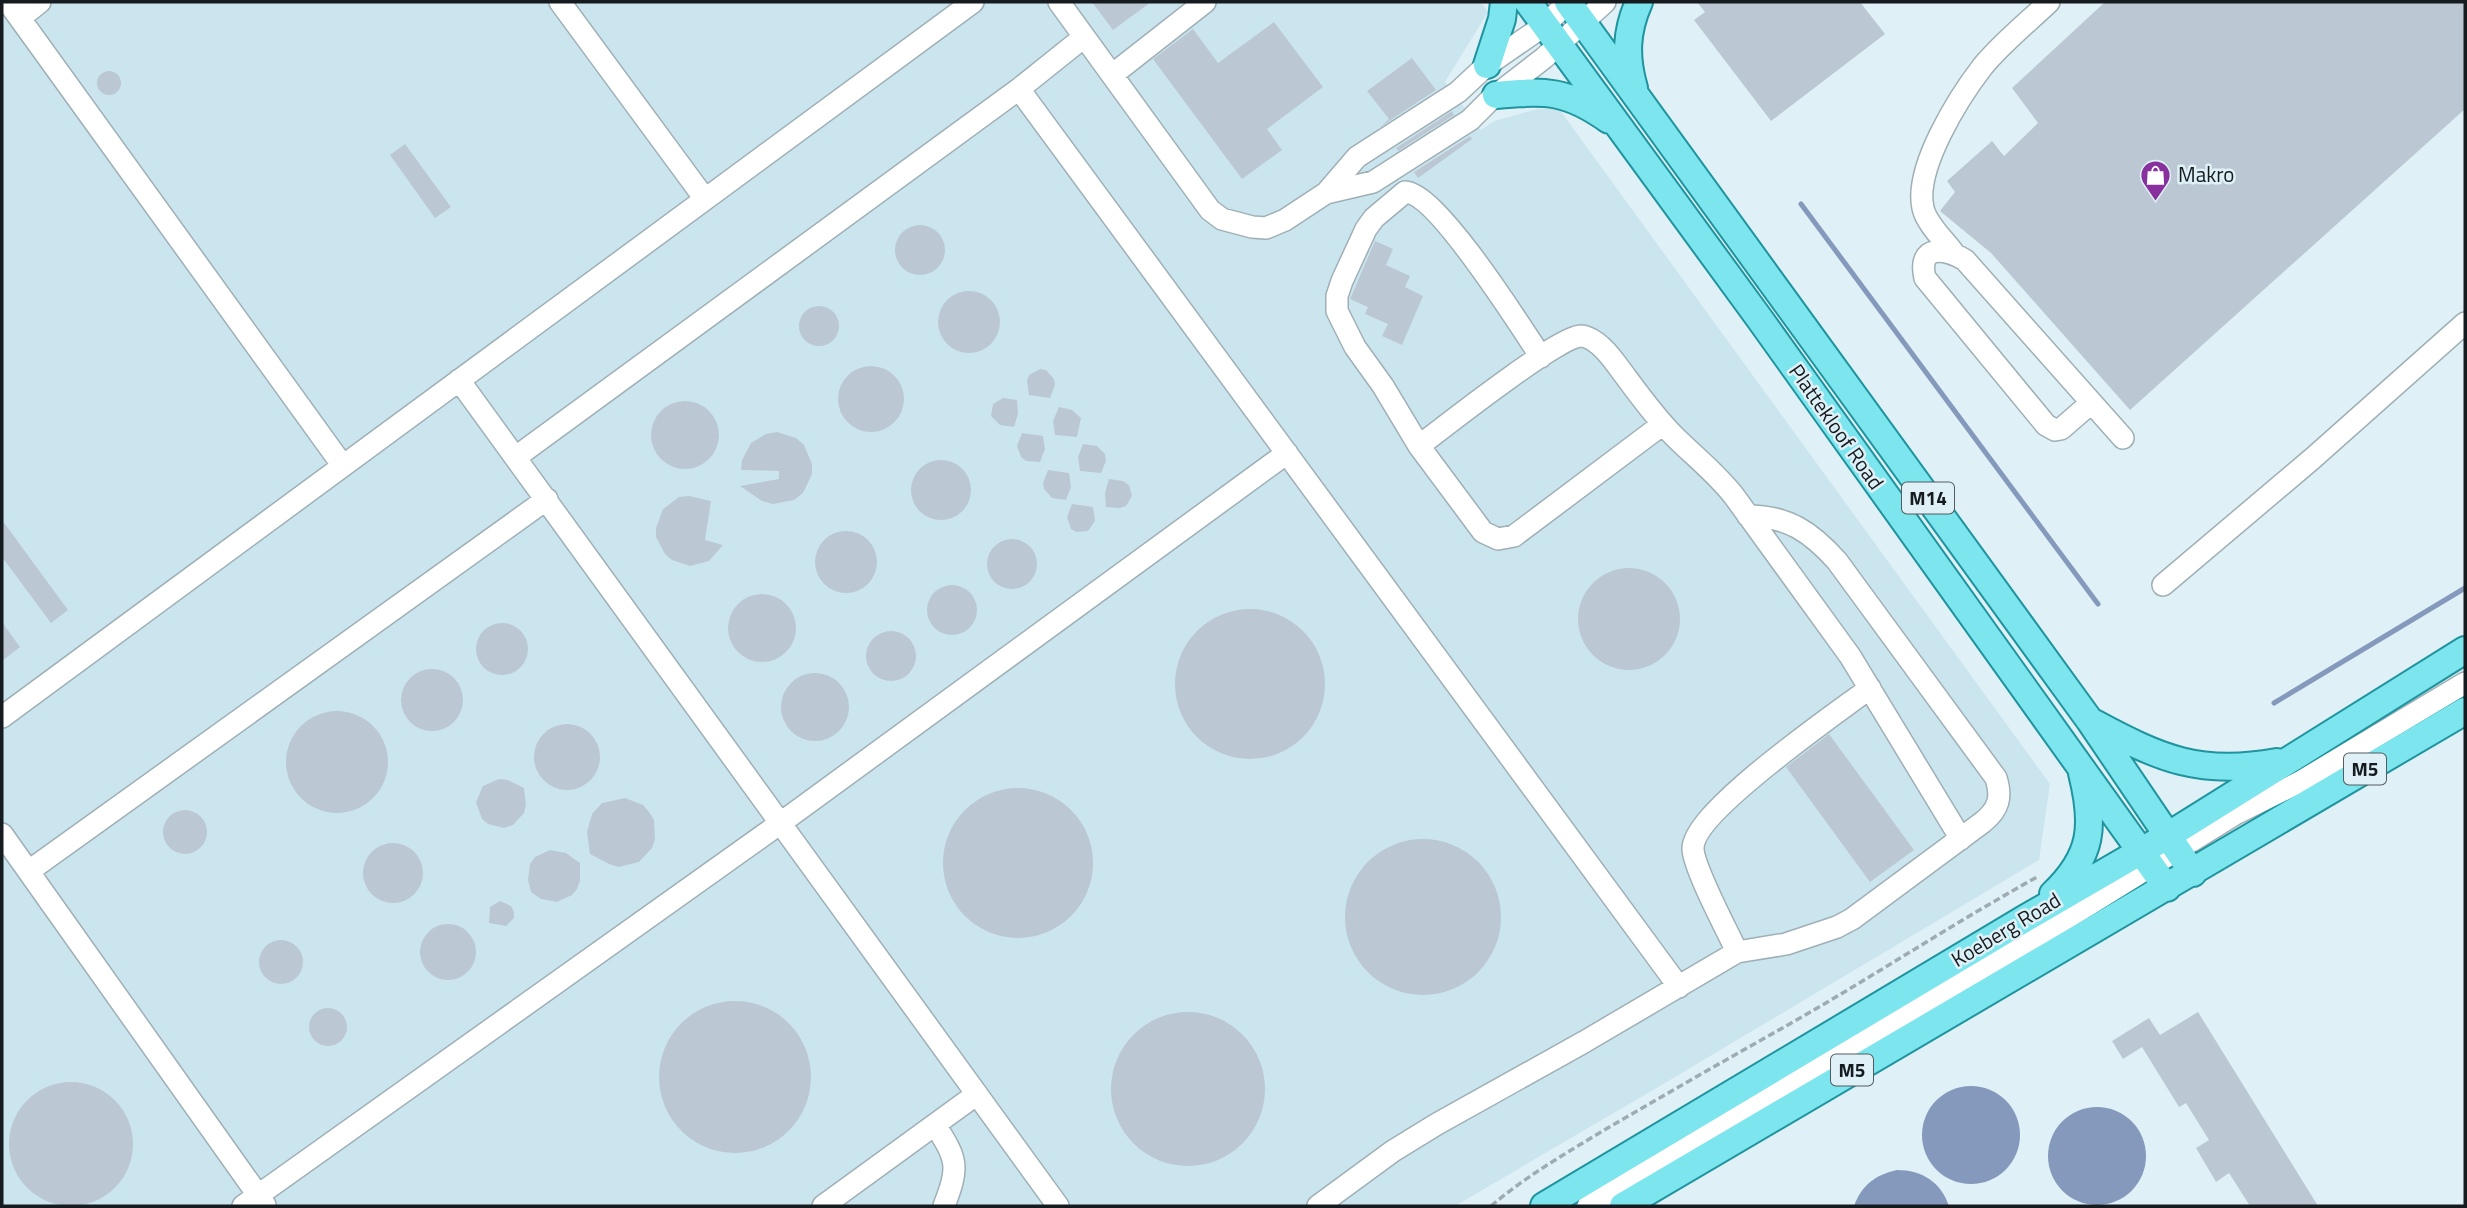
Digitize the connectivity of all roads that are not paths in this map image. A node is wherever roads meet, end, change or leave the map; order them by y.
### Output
1 (40, 2) edge
2 (560, 2) edge
3 (973, 2) edge
4 (1059, 2) edge
5 (1205, 2) edge
6 (1504, 2) edge
7 (1528, 2) edge
8 (1605, 2) edge
9 (1639, 2) edge
10 (2049, 2) edge
11 (1572, 7) edge
12 (14, 10) edge
13 (1552, 34) junction
14 (1084, 37) junction
15 (1487, 65) junction
16 (1112, 75) junction
17 (1019, 89) junction
18 (1496, 95) junction
19 (1637, 96) junction
20 (1621, 129) junction
21 (1357, 157) junction
22 (1373, 182) junction
23 (1326, 192) junction
24 (705, 199) junction
25 (1390, 204) junction
26 (1953, 252) junction
27 (2465, 323) edge
28 (1541, 357) junction
29 (459, 380) junction
30 (2091, 403) junction
31 (1663, 424) junction
32 (2123, 438) dead end
33 (1419, 446) junction
34 (1287, 453) junction
35 (516, 457) junction
36 (343, 466) junction
37 (547, 499) junction
38 (1748, 516) junction
39 (2163, 585) dead end
40 (2465, 650) edge
41 (2465, 683) edge
42 (1870, 688) junction
43 (2465, 711) edge
44 (2, 717) edge
45 (2090, 721) junction
46 (2079, 761) junction
47 (2288, 761) junction
48 (782, 822) junction
49 (2, 834) edge
50 (1961, 839) junction
51 (2174, 843) junction
52 (2148, 858) junction
53 (29, 870) junction
54 (2193, 873) junction
55 (2167, 888) junction
56 (2026, 918) junction
57 (1737, 952) junction
58 (1679, 987) junction
59 (977, 1094) junction
60 (935, 1125) junction
61 (256, 1203) edge
62 (823, 1206) edge
63 (944, 1206) edge
64 (1058, 1206) edge
65 (1318, 1206) edge
66 (1544, 1206) edge
67 (1588, 1206) edge
68 (1623, 1206) edge

1 - 12 street
2 - 24 street
3 - 24 street
4 - 14 street
5 - 16 street
6 - 15 main road
7 - 13 main road, Plattekloof Road / M14
8 - 11 street
9 - 19 main road
10 - 26 street
11 - 13 street
11 - 19 main road, Plattekloof Road / M14
12 - 36 street
13 - 15 street
13 - 18 street
13 - 20 main road, Plattekloof Road / M14
14 - 16 street
14 - 17 street
15 - 21 street
16 - 23 street
17 - 34 street
17 - 35 street
18 - 20 main road
18 - 22 street
19 - 45 main road, Plattekloof Road / M14
20 - 46 main road, Plattekloof Road / M14
21 - 22 street
21 - 23 street
22 - 23 street
22 - 25 street
24 - 29 street
25 - 28 street
25 - 33 street
26 - 30 street
26 - 30 street
27 - 39 street
28 - 31 street
28 - 33 street
29 - 35 street
29 - 36 street
30 - 32 street
31 - 33 street
31 - 38 street
34 - 48 street
34 - 58 street
35 - 37 street
36 - 44 street
37 - 48 street
37 - 53 street
38 - 42 street
38 - 50 street
40 - 47 main road, Koeberg Road / M5
41 - 51 street
42 - 50 street
42 - 57 street
43 - 54 main road, Koeberg Road / M5
45 - 47 main road
45 - 51 main road, Plattekloof Road / M14
46 - 52 main road, Plattekloof Road / M14
46 - 56 main road
47 - 51 main road, Koeberg Road / M5
48 - 59 street
48 - 61 street
49 - 53 street
50 - 57 street
51 - 52 main road, Koeberg Road / M5
51 - 54 main road, Plattekloof Road / M14
52 - 55 main road, Plattekloof Road / M14
52 - 56 main road, Koeberg Road / M5
52 - 67 street
53 - 61 street
54 - 55 main road, Koeberg Road / M5
55 - 68 main road, Koeberg Road / M5
56 - 66 main road, Koeberg Road / M5
57 - 58 street
58 - 65 street
59 - 60 street
59 - 64 street
60 - 62 street
60 - 63 street

